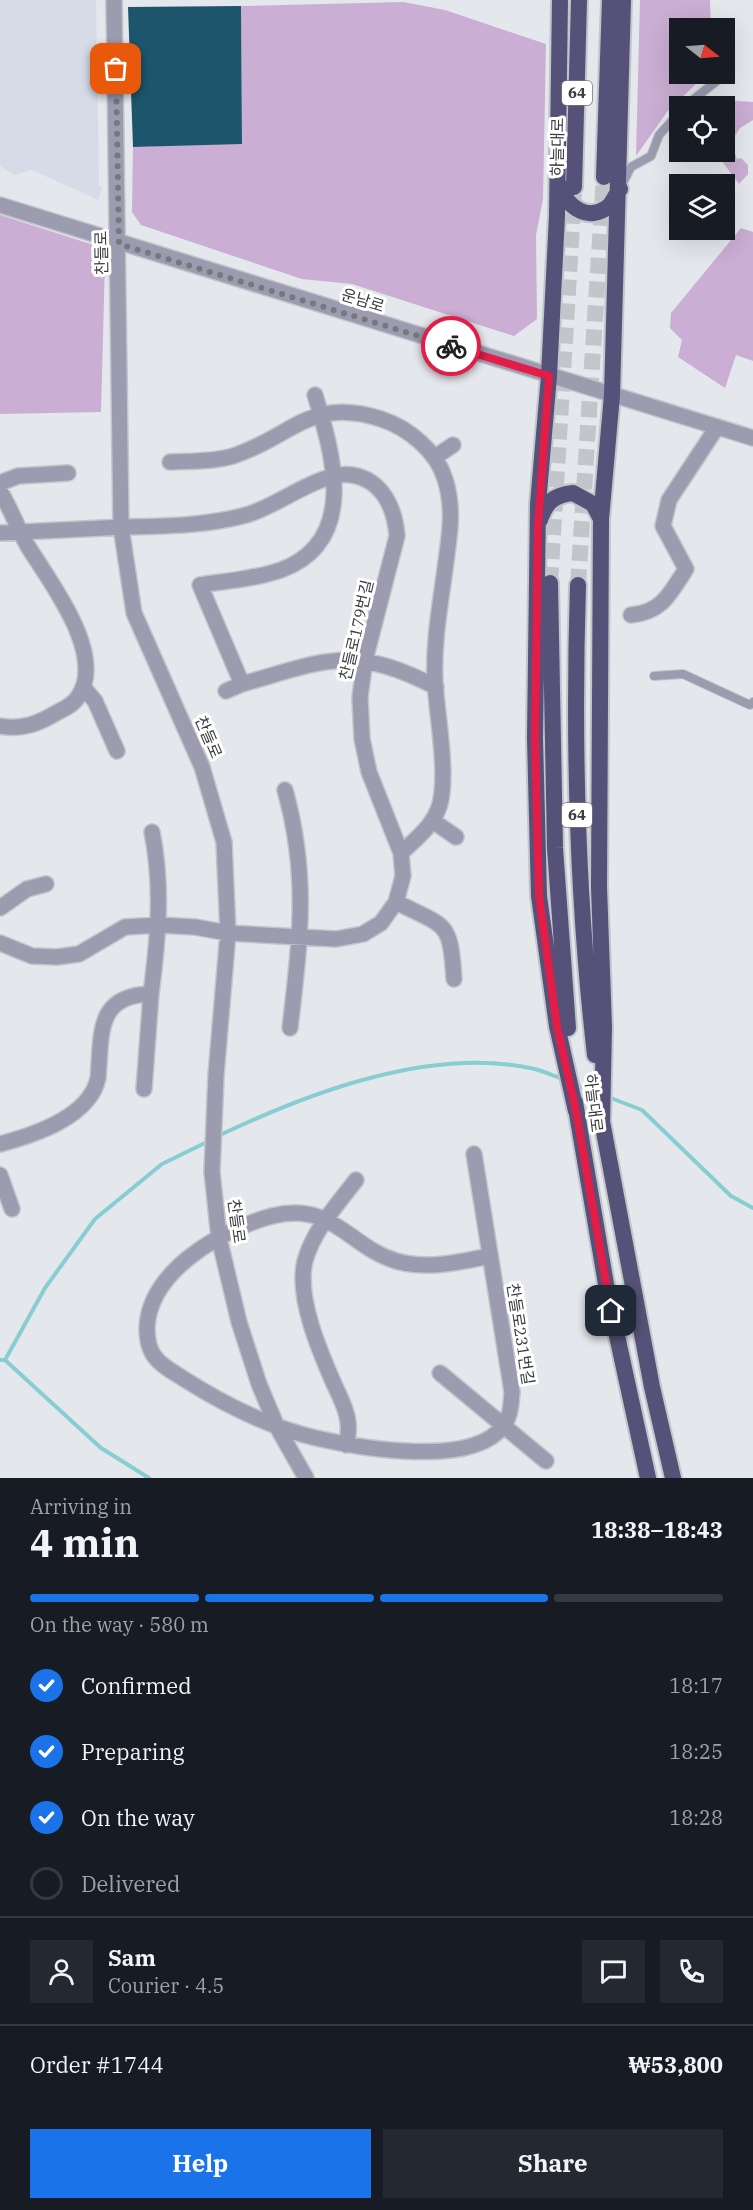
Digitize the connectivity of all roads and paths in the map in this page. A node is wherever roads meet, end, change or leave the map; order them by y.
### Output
1 (114, 0) edge
2 (560, 0) edge
3 (579, 0) edge
4 (610, 0) edge
5 (623, 0) edge
6 (713, 84) edge
7 (698, 96) edge
8 (669, 124) edge
9 (604, 177) tunnel mouth
10 (558, 180) junction
11 (574, 187) tunnel mouth
12 (620, 189) junction
13 (0, 205) edge
14 (119, 244) junction
15 (549, 376) junction
16 (315, 394) dead end
17 (612, 395) junction
18 (320, 414) junction
19 (717, 427) junction
20 (753, 438) edge
21 (453, 445) dead end
22 (435, 457) junction
23 (170, 462) dead end
24 (68, 473) dead end
25 (334, 476) junction
26 (0, 483) edge
27 (0, 491) edge
28 (601, 519) junction
29 (538, 526) junction
30 (121, 527) junction
31 (20, 532) junction
32 (0, 533) edge
33 (550, 583) tunnel mouth
34 (578, 585) tunnel mouth
35 (631, 615) dead end
36 (365, 660) junction
37 (654, 676) dead end
38 (242, 684) junction
39 (83, 687) junction
40 (436, 687) junction
41 (226, 691) dead end
42 (753, 702) edge
43 (0, 726) edge
44 (117, 751) dead end
45 (285, 790) dead end
46 (433, 820) junction
47 (152, 832) dead end
48 (456, 837) dead end
49 (401, 853) junction
50 (46, 884) dead end
51 (396, 902) junction
52 (0, 908) edge
53 (159, 925) junction
54 (228, 933) junction
55 (300, 936) junction
56 (0, 943) edge
57 (454, 979) dead end
58 (152, 994) junction
59 (290, 1028) dead end
60 (564, 1036) junction
61 (599, 1047) junction
62 (144, 1089) dead end
63 (0, 1144) edge
64 (474, 1154) dead end
65 (0, 1175) edge
66 (356, 1180) dead end
67 (12, 1209) dead end
68 (326, 1220) junction
69 (219, 1238) junction
70 (490, 1256) junction
71 (440, 1372) dead end
72 (503, 1426) junction
73 (277, 1427) junction
74 (346, 1445) junction
75 (546, 1461) dead end
76 (306, 1478) edge
77 (648, 1478) edge
78 (673, 1478) edge

1 - 14 street, 찬들로
2 - 10 highway
3 - 11 highway, 하늘대로 / 64
4 - 9 highway, 64
5 - 12 highway
6 - 7 lane
8 - 12 lane
10 - 12 highway
10 - 15 highway
12 - 17 highway
13 - 14 street, 운남로
14 - 15 street, 운남로
14 - 30 street, 찬들로
15 - 17 street, 운남로
15 - 29 highway
16 - 18 street
17 - 19 street, 운남로
17 - 28 highway
18 - 22 street
18 - 23 street
18 - 25 street
19 - 20 street, 운남로
19 - 35 street
21 - 22 street
22 - 40 street
24 - 26 street
25 - 30 street, 찬들로179번길
25 - 36 street, 찬들로179번길
25 - 38 street
27 - 31 street
28 - 29 highway
28 - 61 highway
29 - 60 highway
30 - 31 street, 찬들로179번길
30 - 54 street, 찬들로
31 - 32 street, 찬들로179번길
31 - 39 street
33 - 60 highway, 64
34 - 61 highway, 64
36 - 38 street
36 - 40 street
36 - 49 street, 찬들로179번길
37 - 42 lane
38 - 41 street
39 - 43 street
39 - 44 street
40 - 46 street
45 - 55 street
46 - 48 street
46 - 49 street
47 - 53 street
49 - 51 street, 찬들로179번길
50 - 52 street
51 - 55 street, 찬들로179번길
51 - 57 street
53 - 54 street, 찬들로179번길
53 - 56 street, 찬들로179번길
53 - 58 street
54 - 55 street, 찬들로179번길
54 - 69 street, 찬들로
55 - 59 street
58 - 62 street
58 - 63 street
60 - 77 highway, 하늘대로
61 - 78 highway, 하늘대로
64 - 70 street, 찬들로231번길
65 - 67 street
66 - 68 street
68 - 69 street
68 - 70 street
68 - 74 street
69 - 73 street, 찬들로
69 - 73 street
70 - 72 street, 찬들로231번길
71 - 72 street
72 - 74 street
72 - 75 street
73 - 74 street
73 - 76 street, 찬들로

